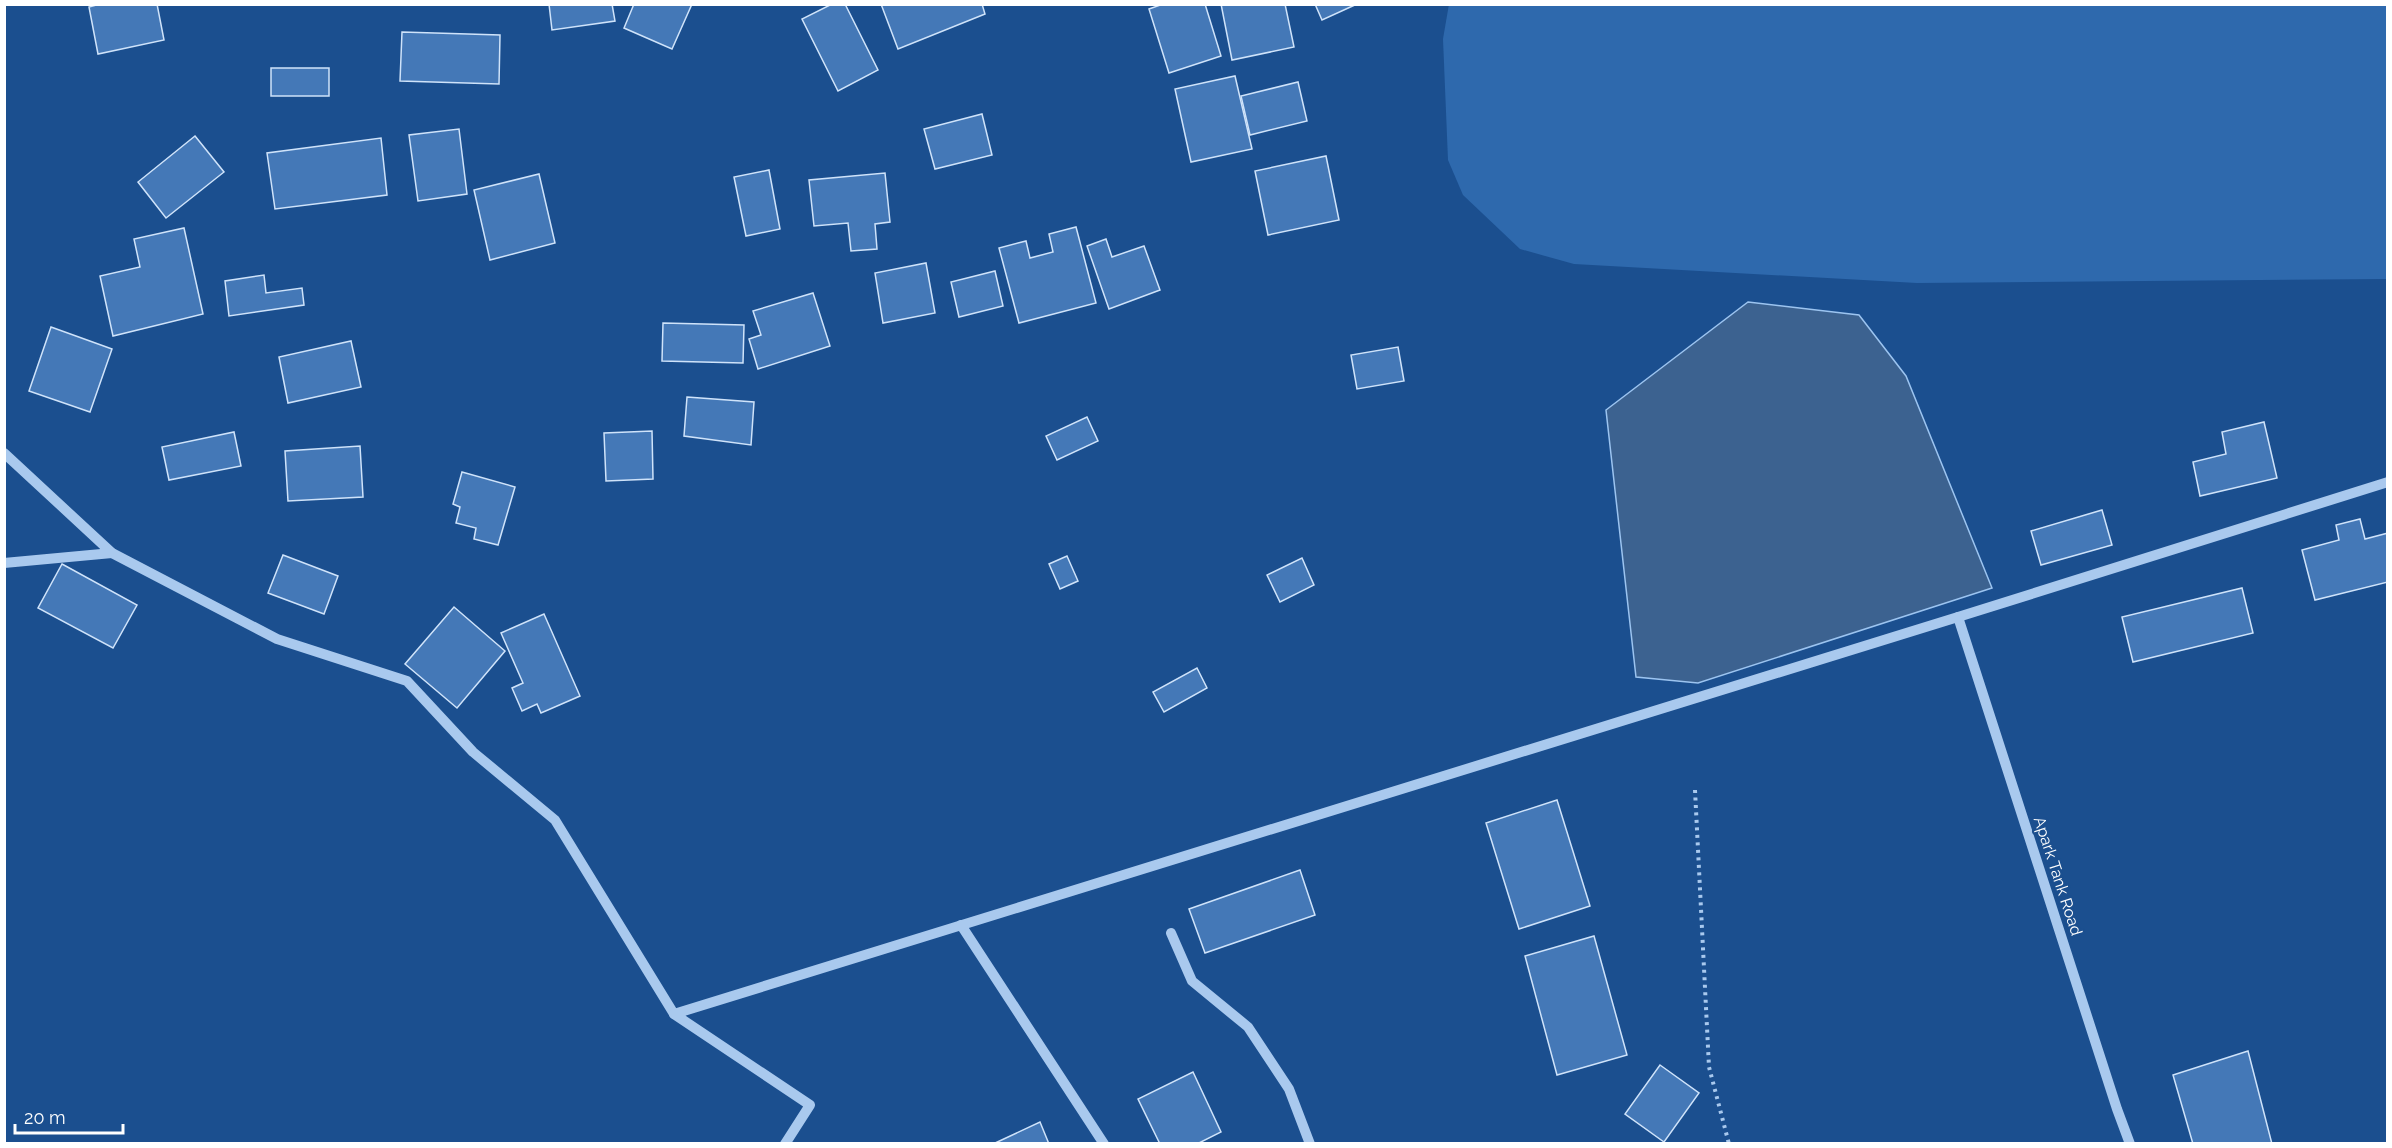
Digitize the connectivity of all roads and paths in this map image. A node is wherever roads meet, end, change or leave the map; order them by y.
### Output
1 (4, 453) edge
2 (2388, 482) edge
3 (112, 553) junction
4 (4, 563) edge
5 (1958, 617) junction
6 (1695, 790) dead end
7 (961, 925) junction
8 (1171, 933) dead end
9 (674, 1014) junction
10 (786, 1143) edge
11 (1104, 1143) edge
12 (1310, 1143) edge
13 (1729, 1143) edge
14 (2130, 1143) edge

1 - 3 street
2 - 5 street
3 - 4 street
3 - 9 street
5 - 7 street
5 - 14 street, Apark Tank Road
6 - 13 path
7 - 9 street
7 - 11 street
8 - 12 street
9 - 10 street

